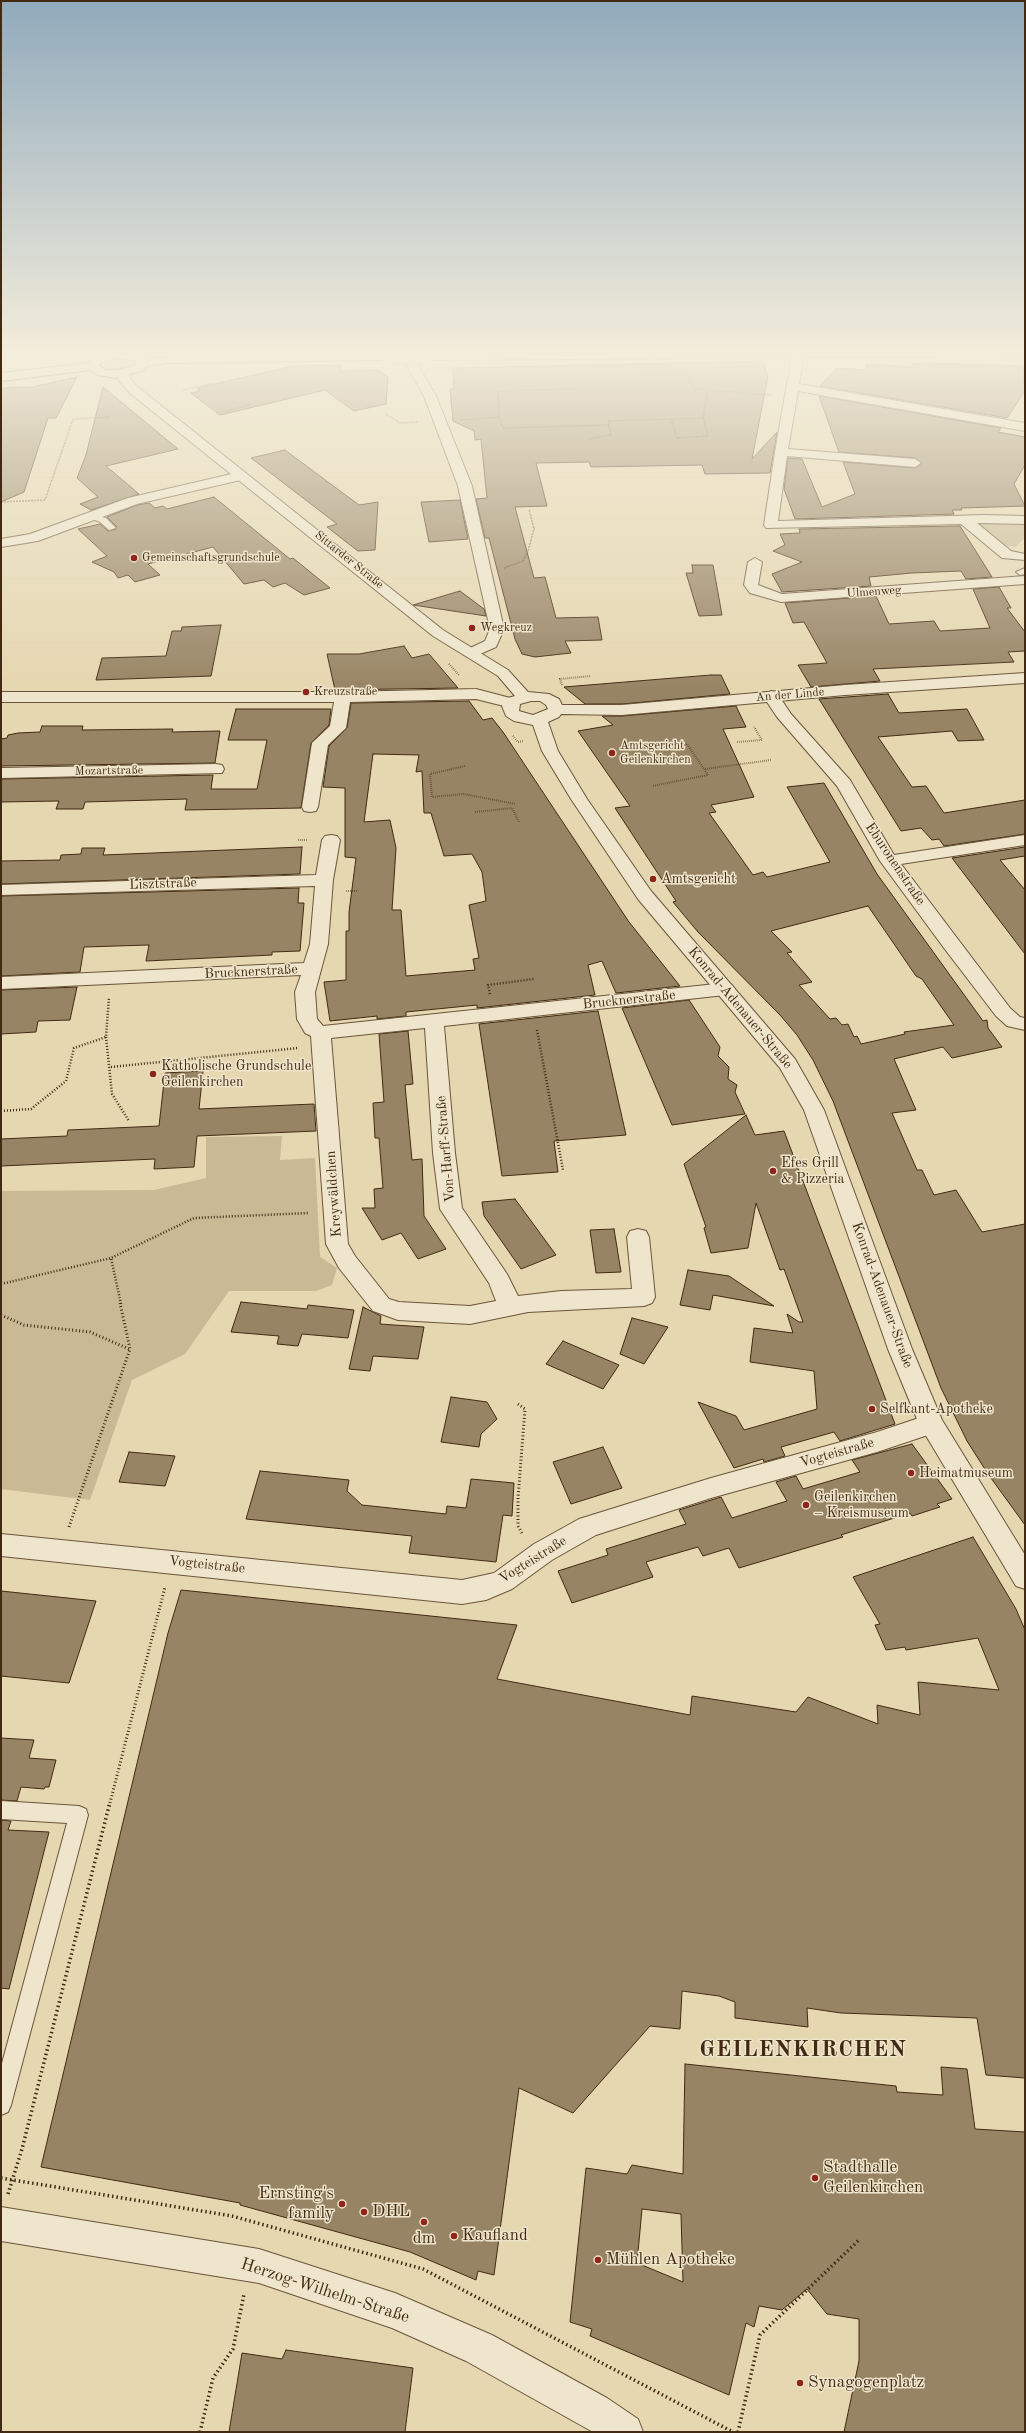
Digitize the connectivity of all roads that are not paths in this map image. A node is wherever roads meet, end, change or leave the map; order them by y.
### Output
1 (225, 464) edge
2 (456, 464) edge
3 (779, 464) edge
4 (240, 476) junction
5 (93, 516) junction
6 (965, 520) junction
7 (1025, 520) edge
8 (112, 528) dead end
9 (1, 543) edge
10 (1023, 554) edge
11 (755, 562) dead end
12 (1024, 576) edge
13 (471, 653) junction
14 (1025, 678) edge
15 (771, 696) junction
16 (1, 697) edge
17 (343, 697) junction
18 (518, 700) junction
19 (552, 704) junction
20 (539, 719) junction
21 (216, 769) dead end
22 (1, 773) edge
23 (310, 807) dead end
24 (331, 840) dead end
25 (1025, 840) edge
26 (889, 861) junction
27 (324, 880) junction
28 (1, 890) edge
29 (312, 969) junction
30 (1, 983) edge
31 (725, 989) junction
32 (434, 1020) junction
33 (1025, 1024) edge
34 (322, 1039) junction
35 (638, 1238) dead end
36 (511, 1308) junction
37 (931, 1424) junction
38 (1, 1545) edge
39 (1025, 1578) edge
40 (1, 1810) edge
41 (1, 2105) edge
42 (4, 2212) edge
43 (625, 2432) edge

1 - 4 street, Sittarder Straße
2 - 13 street
3 - 6 street
4 - 5 street
4 - 13 street, Sittarder Straße
5 - 8 lane
5 - 9 street
6 - 7 street
6 - 10 street
10 - 12 street
11 - 12 street, Ulmenweg
13 - 18 street, Sittarder Straße
14 - 15 street, An der Linde
15 - 19 street, An der Linde
15 - 26 street, Eburonenstraße
16 - 17 street
17 - 18 street
17 - 23 street
18 - 19 street
18 - 20 street
19 - 20 street
20 - 31 street, Konrad-Adenauer-Straße
21 - 22 street, Mozartstraße
24 - 27 street
25 - 26 street
26 - 33 street, Eburonenstraße
27 - 28 street, Lisztstraße
27 - 29 street
29 - 30 street, Brucknerstraße
29 - 34 street, Brucknerstraße
31 - 32 street, Brucknerstraße
31 - 37 street, Konrad-Adenauer-Straße
32 - 34 street, Brucknerstraße
32 - 36 street, Von-Harff-Straße
34 - 36 street, Kreywäldchen
35 - 36 street
37 - 38 street, Vogteistraße
37 - 39 street, Konrad-Adenauer-Straße
40 - 41 lane
42 - 43 street, Herzog-Wilhelm-Straße

